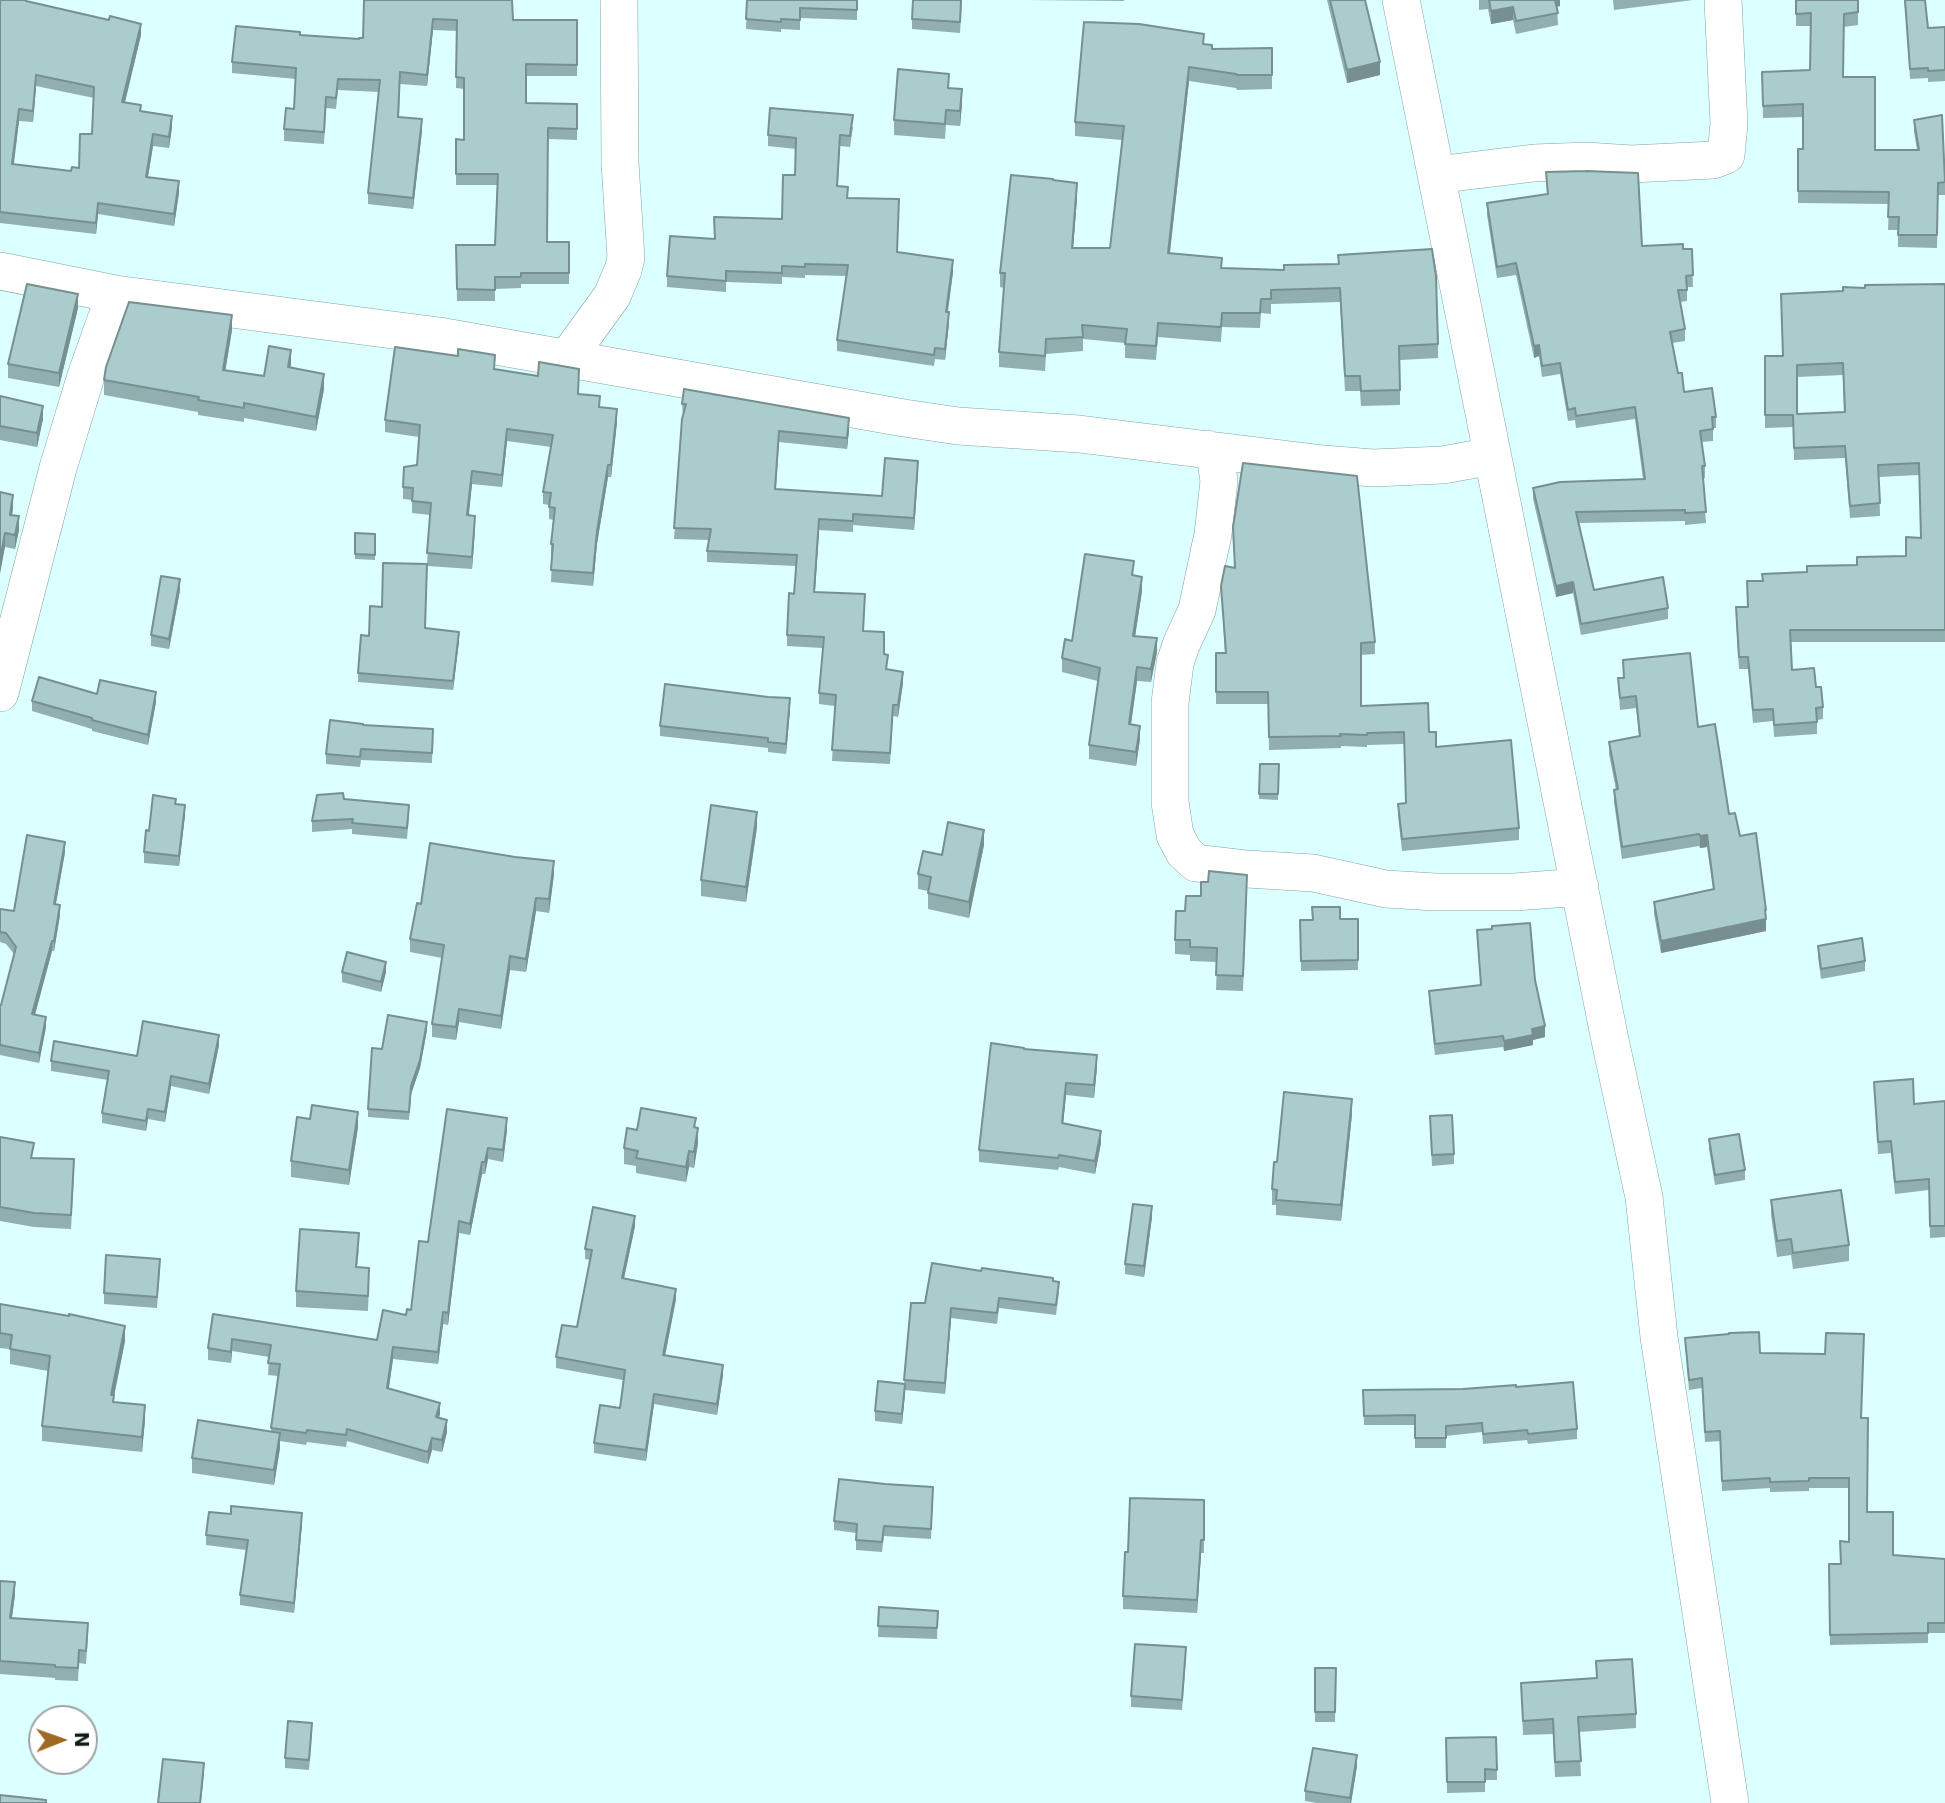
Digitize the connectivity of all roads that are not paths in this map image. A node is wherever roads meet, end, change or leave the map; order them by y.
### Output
1 (619, 0) edge
2 (1401, 0) edge
3 (1723, 0) edge
4 (1436, 175) junction
5 (0, 271) edge
6 (115, 293) junction
7 (568, 358) junction
8 (1207, 449) junction
9 (1492, 456) junction
10 (0, 692) edge
11 (1580, 887) junction
12 (1730, 1803) edge

1 - 7 street
2 - 4 street
3 - 4 street
4 - 9 street
5 - 6 street
6 - 7 street
6 - 10 street
7 - 8 street
8 - 9 street
8 - 11 street
9 - 11 street
11 - 12 street

